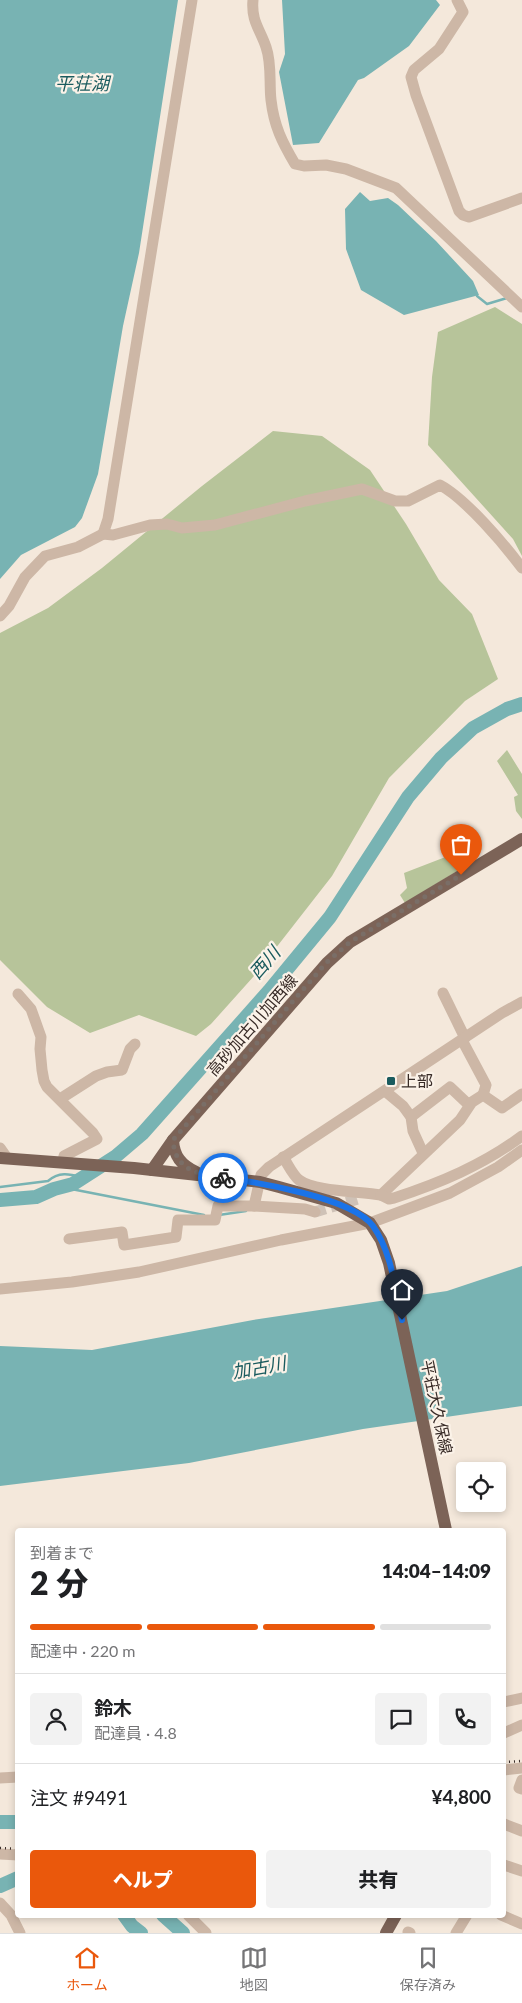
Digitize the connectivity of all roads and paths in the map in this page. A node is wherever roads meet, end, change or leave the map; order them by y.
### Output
1 (192, 0) edge
2 (253, 0) edge
3 (457, 0) edge
4 (522, 198) edge
5 (517, 294) edge
6 (522, 307) edge
7 (103, 534) junction
8 (522, 568) edge
9 (0, 616) edge
10 (522, 840) edge
11 (18, 994) dead end
12 (442, 994) dead end
13 (522, 1002) edge
14 (463, 1039) junction
15 (135, 1044) dead end
16 (385, 1091) junction
17 (522, 1094) edge
18 (483, 1095) junction
19 (60, 1099) junction
20 (470, 1104) junction
21 (411, 1117) junction
22 (522, 1136) edge
23 (173, 1140) junction
24 (522, 1150) edge
25 (423, 1154) junction
26 (2, 1155) edge
27 (283, 1157) junction
28 (67, 1162) junction
29 (152, 1170) junction
30 (204, 1175) junction
31 (260, 1182) junction
32 (377, 1194) junction
33 (358, 1199) tunnel mouth
34 (254, 1206) junction
35 (315, 1212) tunnel mouth
36 (372, 1225) junction
37 (69, 1239) dead end
38 (0, 1289) edge
39 (446, 1528) edge
40 (522, 1698) edge
41 (506, 1702) edge
42 (522, 1725) edge
43 (506, 1732) edge
44 (522, 1768) edge
45 (506, 1770) edge
46 (15, 1777) edge
47 (0, 1778) edge
48 (522, 1780) edge
49 (522, 1789) edge
50 (506, 1825) edge
51 (522, 1831) edge
52 (0, 1854) edge
53 (15, 1855) edge
54 (506, 1866) edge
55 (522, 1872) edge
56 (0, 1903) edge
57 (506, 1917) edge
58 (191, 1918) edge
59 (394, 1918) edge
60 (465, 1918) edge
61 (521, 1922) edge
62 (20, 1933) edge
63 (206, 1933) edge
64 (386, 1933) edge
65 (456, 1933) edge

1 - 7 street
2 - 5 street
3 - 4 street
5 - 6 street
7 - 8 street
7 - 9 street
10 - 23 main road, 高砂加古川加西線
11 - 19 street
12 - 14 street
13 - 14 street
14 - 16 street
14 - 18 street
15 - 19 street
16 - 21 street
16 - 27 street
17 - 18 street
18 - 20 street
19 - 28 street
20 - 21 street
20 - 25 street
21 - 25 street
22 - 32 street
23 - 29 main road, 高砂加古川加西線
23 - 30 main road
24 - 36 street
25 - 32 street
26 - 28 main road
27 - 31 street
27 - 32 street
28 - 29 main road
29 - 30 main road
30 - 31 main road
31 - 34 street
31 - 36 main road
32 - 33 street
34 - 35 street
34 - 37 street
36 - 38 street
36 - 39 main road, 平荘大久保線
40 - 41 street
42 - 43 street
44 - 45 street
46 - 47 street
48 - 49 street
50 - 51 street
52 - 53 street
54 - 55 street
56 - 62 street
57 - 61 street
58 - 63 street
59 - 64 main road
60 - 65 street

